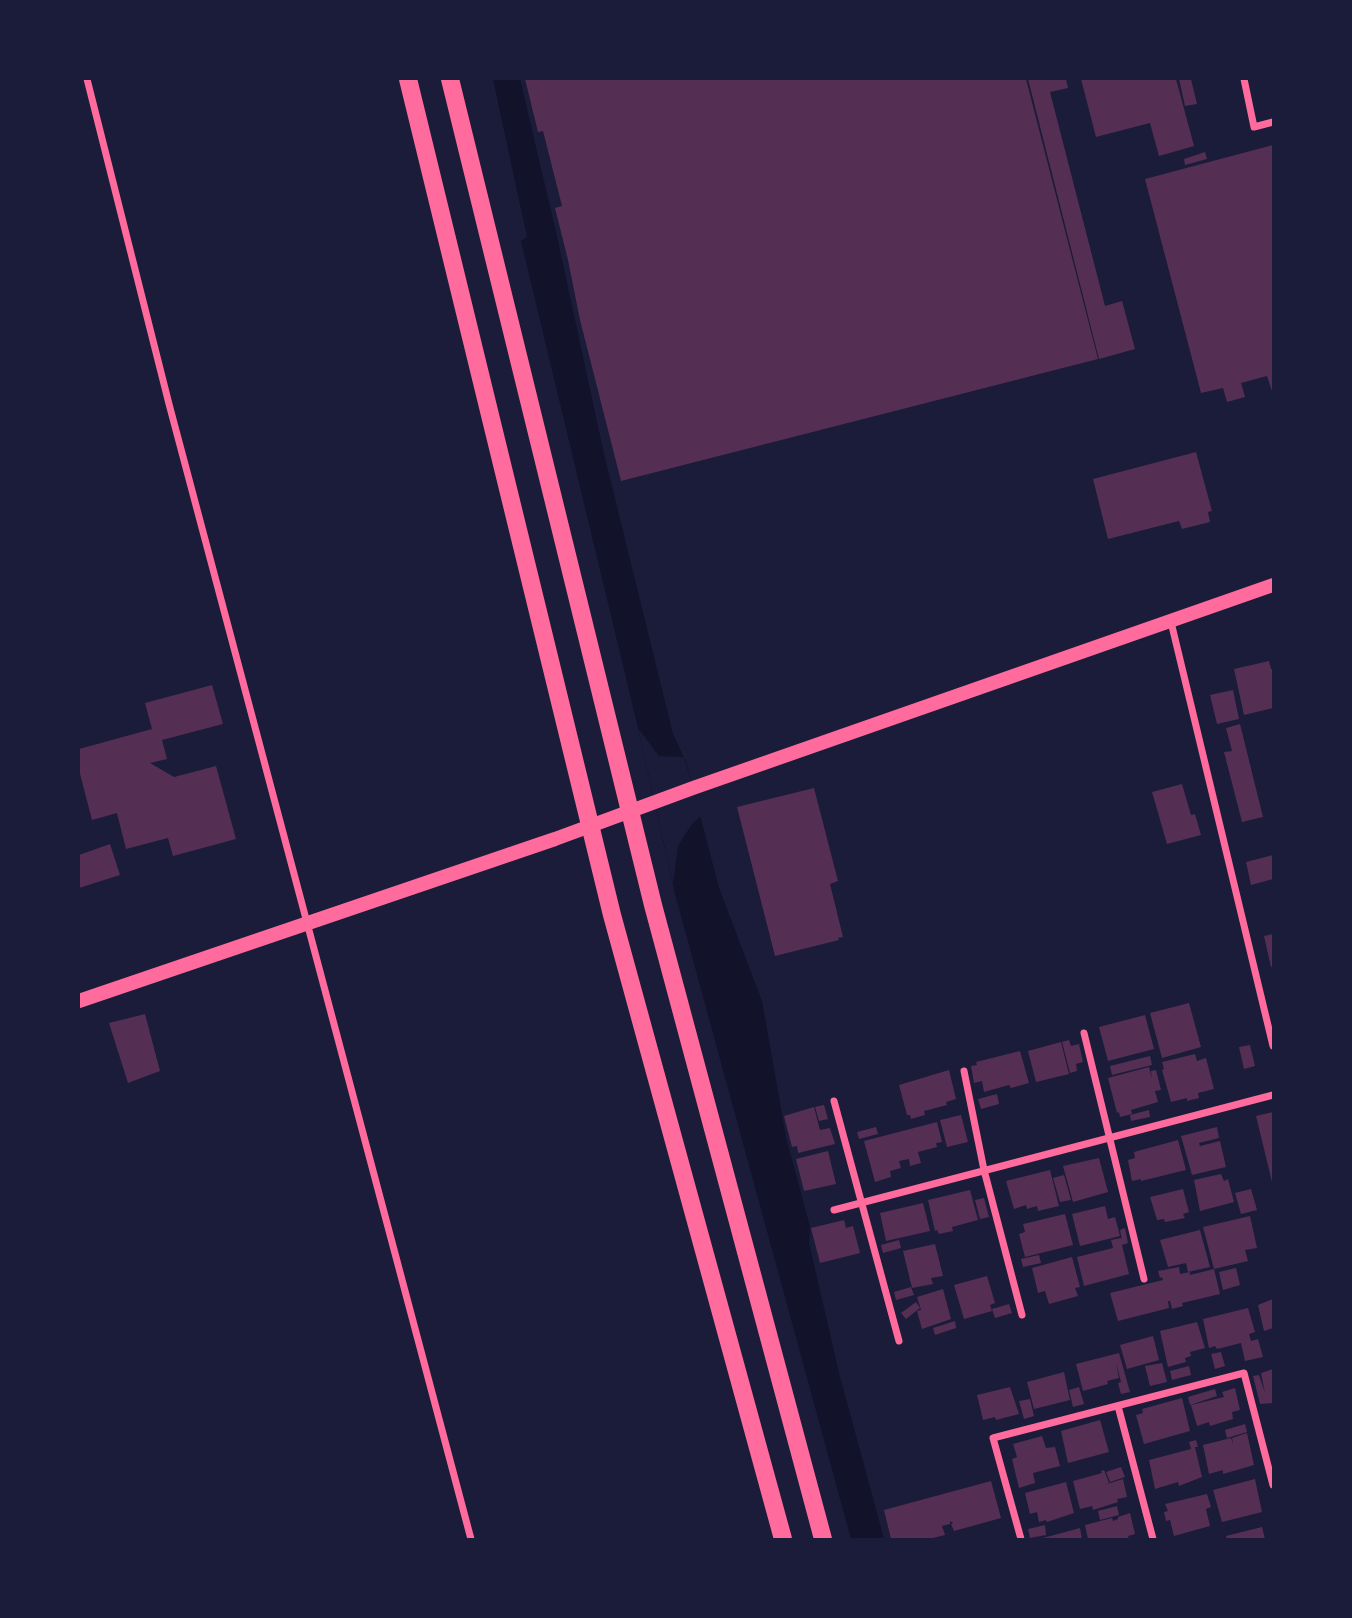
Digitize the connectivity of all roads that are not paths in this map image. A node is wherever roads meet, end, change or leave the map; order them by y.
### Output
1 (87, 79) edge
2 (408, 79) edge
3 (450, 79) edge
4 (1244, 79) edge
5 (1273, 122) edge
6 (1273, 585) edge
7 (1171, 622) junction
8 (631, 811) junction
9 (590, 826) junction
10 (307, 924) junction
11 (79, 1001) edge
12 (1084, 1033) dead end
13 (1273, 1046) edge
14 (964, 1071) dead end
15 (1273, 1095) edge
16 (834, 1101) dead end
17 (1111, 1137) junction
18 (984, 1170) junction
19 (862, 1202) junction
20 (834, 1210) dead end
21 (1144, 1279) dead end
22 (1022, 1315) dead end
23 (900, 1341) dead end
24 (1118, 1405) junction
25 (1273, 1485) edge
26 (471, 1539) edge
27 (783, 1539) edge
28 (823, 1539) edge
29 (1021, 1539) edge
30 (1153, 1539) edge

1 - 10 street
2 - 9 main road
3 - 8 main road
4 - 5 street
6 - 7 main road
7 - 8 main road
7 - 13 street
8 - 9 main road
8 - 28 main road
9 - 10 main road
9 - 27 main road
10 - 11 main road
10 - 26 street
12 - 17 street
14 - 18 street
15 - 17 street
16 - 19 street
17 - 18 street
17 - 21 street
18 - 19 street
18 - 22 street
19 - 20 street
19 - 23 street
24 - 25 street
24 - 29 street
24 - 30 street

